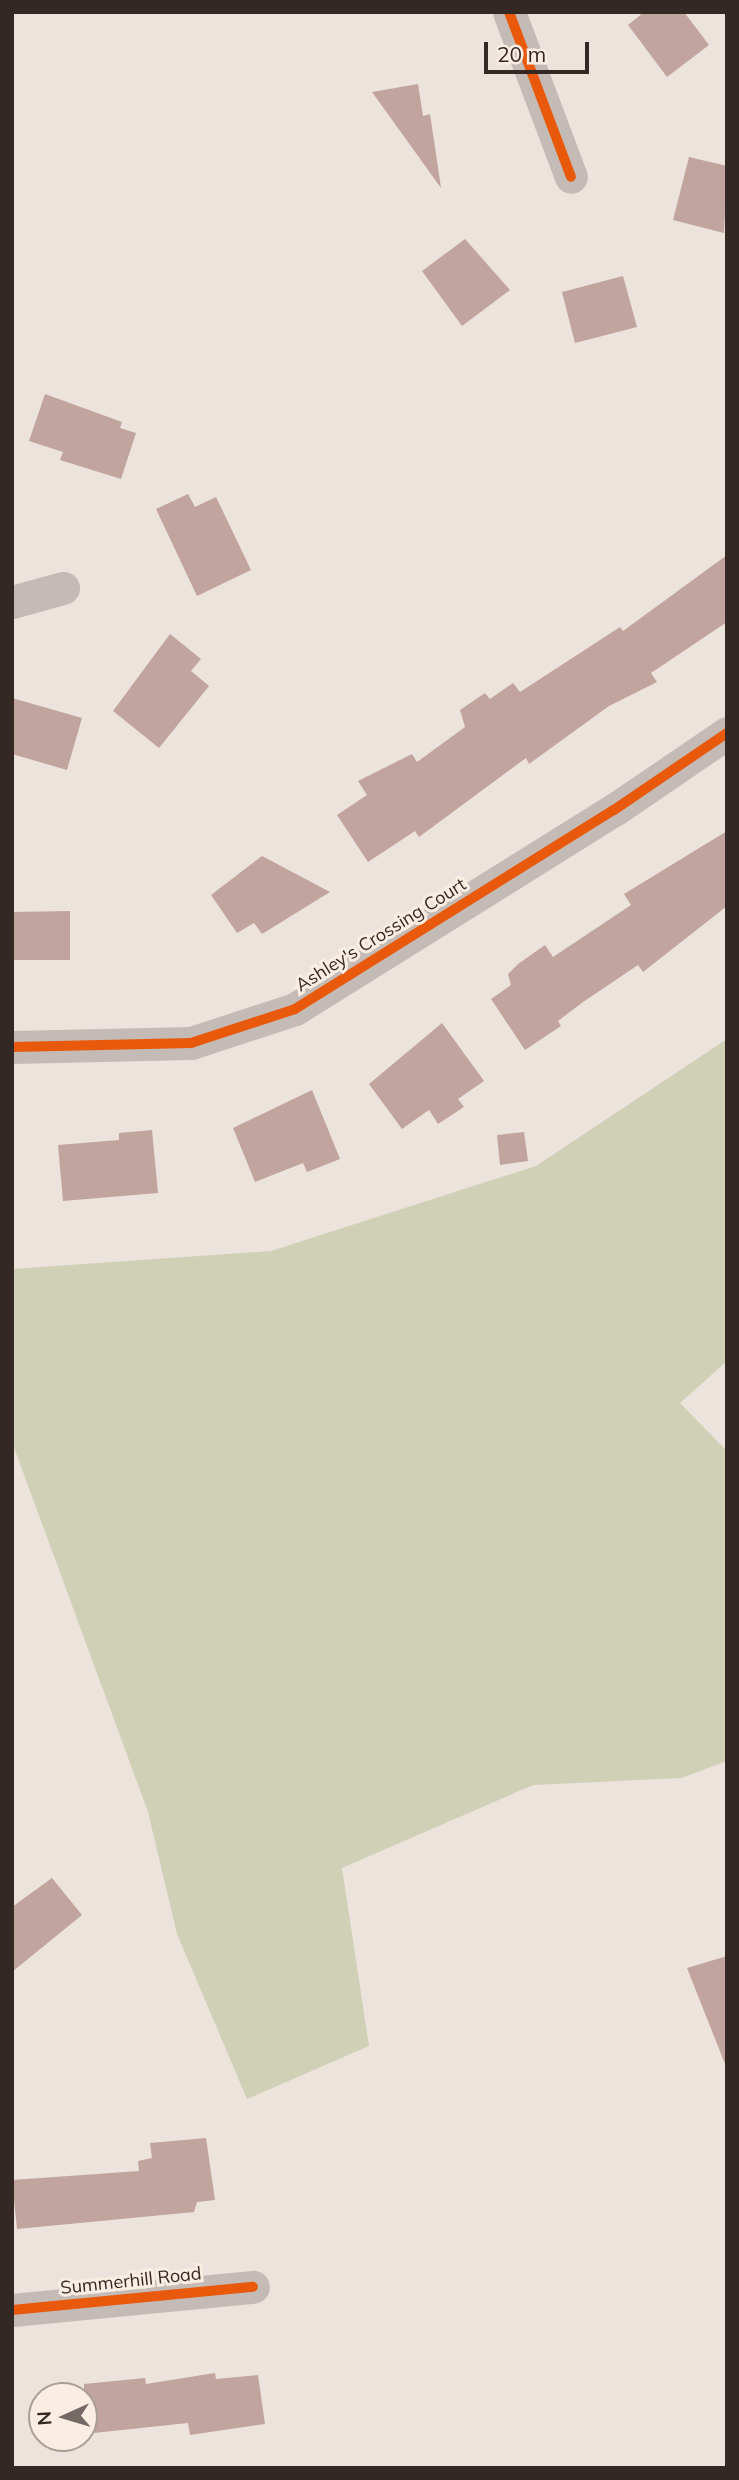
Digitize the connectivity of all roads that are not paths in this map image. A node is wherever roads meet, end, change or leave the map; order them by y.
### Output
1 (515, 13) edge
2 (571, 177) dead end
3 (64, 587) dead end
4 (12, 602) edge
5 (727, 733) edge
6 (12, 1047) edge
7 (253, 2287) dead end
8 (12, 2310) edge

1 - 2 street
3 - 4 street
5 - 6 street, Ashley's Crossing Court
7 - 8 street, Summerhill Road

